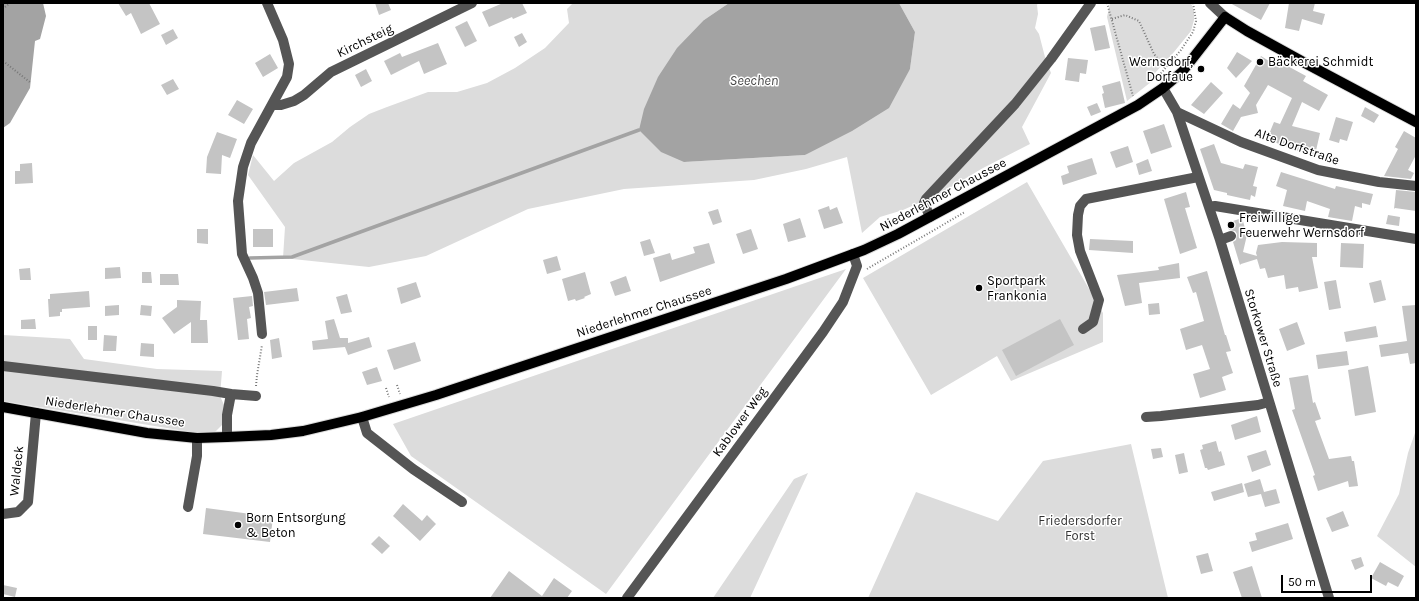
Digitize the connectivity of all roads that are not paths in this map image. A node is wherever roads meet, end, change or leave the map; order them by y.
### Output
1 (267, 3) edge
2 (472, 3) edge
3 (1091, 3) edge
4 (1210, 3) edge
5 (1225, 17) junction
6 (1163, 88) junction
7 (273, 105) junction
8 (1177, 112) junction
9 (1416, 122) edge
10 (1198, 177) junction
11 (1416, 186) edge
12 (1209, 207) junction
13 (930, 217) junction
14 (1231, 236) dead end
15 (1416, 239) edge
16 (1220, 240) junction
17 (853, 254) junction
18 (1083, 329) dead end
19 (262, 334) road end
20 (3, 366) edge
21 (231, 394) junction
22 (256, 396) road end
23 (1269, 402) junction
24 (3, 406) edge
25 (36, 413) junction
26 (362, 417) junction
27 (1146, 417) dead end
28 (227, 437) junction
29 (197, 438) junction
30 (462, 502) dead end
31 (188, 507) dead end
32 (3, 514) edge
33 (626, 598) edge
34 (1329, 598) edge

1 - 7 street
2 - 7 street, Kirchsteig
3 - 13 street
4 - 5 street
5 - 6 main road, Niederlehmer Chaussee
5 - 9 main road
6 - 8 street, Storkower Straße
6 - 13 main road, Niederlehmer Chaussee
7 - 19 street
8 - 10 street, Storkower Straße
8 - 11 street, Alte Dorfstraße
10 - 12 street, Storkower Straße
10 - 18 street
12 - 15 street
12 - 16 street, Storkower Straße
13 - 17 main road, Niederlehmer Chaussee
14 - 16 street
16 - 23 street, Storkower Straße
17 - 26 main road, Niederlehmer Chaussee
17 - 33 street, Kablower Weg
20 - 21 street
21 - 22 street
21 - 28 street
23 - 27 street
23 - 34 street, Storkower Straße
24 - 25 main road, Niederlehmer Chaussee
25 - 29 main road, Niederlehmer Chaussee
25 - 32 street, Waldeck
26 - 28 main road, Niederlehmer Chaussee
26 - 30 street
28 - 29 main road, Niederlehmer Chaussee
29 - 31 street

